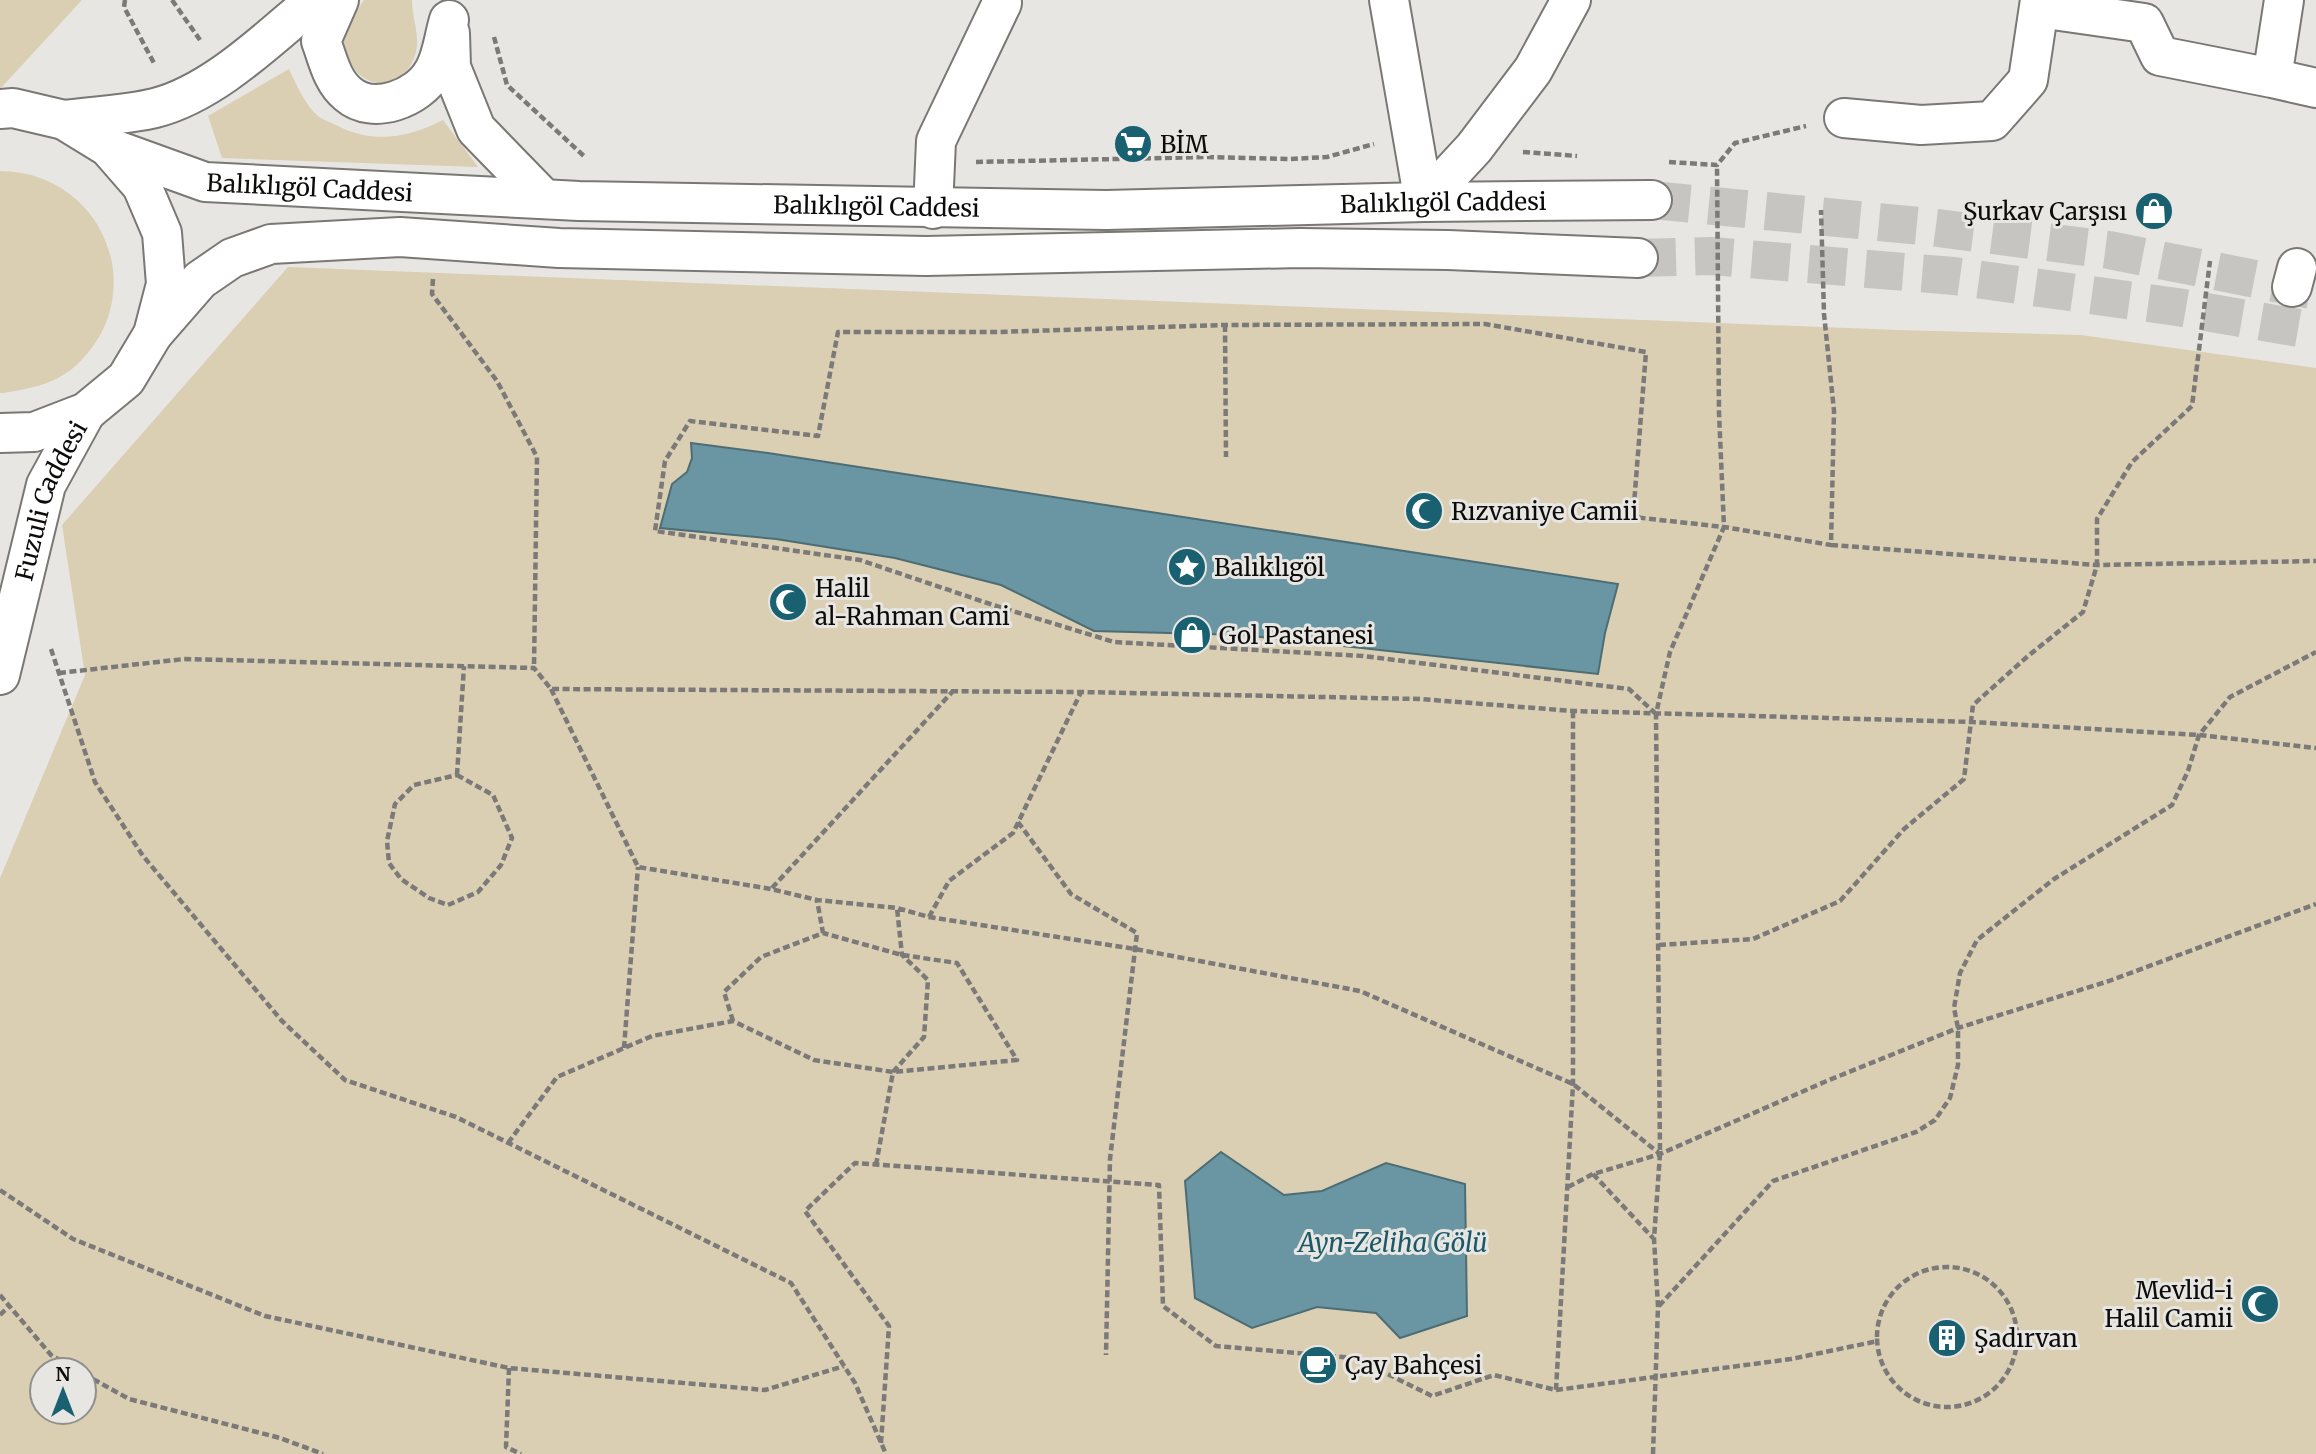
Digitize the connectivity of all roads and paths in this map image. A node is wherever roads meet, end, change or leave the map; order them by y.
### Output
1 (125, 0) edge
2 (314, 0) edge
3 (339, 0) edge
4 (1389, 0) edge
5 (1571, 0) edge
6 (2284, 0) edge
7 (1002, 4) dead end
8 (2040, 4) edge
9 (449, 10) edge
10 (491, 24) dead end
11 (2272, 78) junction
12 (2316, 88) edge
13 (174, 101) junction
14 (0, 109) edge
15 (1844, 118) joint
16 (64, 120) junction
17 (1412, 132) junction
18 (108, 147) junction
19 (1474, 148) junction
20 (1588, 157) dead end
21 (596, 160) dead end
22 (1665, 162) dead end
23 (935, 164) junction
24 (1717, 164) junction
25 (543, 198) junction
26 (1651, 200) tunnel mouth
27 (1424, 202) junction
28 (933, 209) junction
29 (1821, 210) dead end
30 (436, 239) junction
31 (1638, 258) tunnel mouth
32 (2210, 261) dead end
33 (1224, 325) junction
34 (153, 334) junction
35 (86, 412) junction
36 (0, 433) edge
37 (1226, 457) dead end
38 (1724, 527) junction
39 (1831, 545) junction
40 (2316, 561) edge
41 (2097, 565) junction
42 (51, 648) dead end
43 (2316, 652) edge
44 (464, 666) junction
45 (534, 668) junction
46 (59, 673) junction
47 (0, 675) edge
48 (551, 689) junction
49 (953, 691) junction
50 (1081, 692) junction
51 (1573, 711) junction
52 (1656, 714) junction
53 (1972, 722) junction
54 (2199, 735) junction
55 (2316, 748) edge
56 (457, 775) junction
57 (1018, 822) junction
58 (638, 867) junction
59 (771, 889) junction
60 (817, 900) junction
61 (2316, 904) edge
62 (897, 908) junction
63 (929, 917) junction
64 (823, 933) junction
65 (1659, 946) junction
66 (1135, 949) junction
67 (902, 955) junction
68 (733, 1021) junction
69 (1958, 1028) junction
70 (624, 1048) junction
71 (893, 1072) junction
72 (1573, 1084) junction
73 (508, 1143) junction
74 (1660, 1154) junction
75 (876, 1165) junction
76 (1593, 1174) junction
77 (1110, 1181) junction
78 (1568, 1187) junction
79 (0, 1190) edge
80 (1654, 1238) junction
81 (0, 1295) edge
82 (9, 1306) junction
83 (1658, 1306) junction
84 (0, 1315) edge
85 (1878, 1341) junction
86 (51, 1356) edge
87 (1106, 1356) dead end
88 (844, 1366) junction
89 (509, 1368) junction
90 (1657, 1376) junction
91 (98, 1382) edge
92 (1556, 1390) junction
93 (881, 1443) junction
94 (323, 1454) edge
95 (520, 1454) edge
96 (886, 1454) edge
97 (1653, 1454) edge

1 - 13 path
2 - 13 main road
3 - 9 main road
4 - 17 main road
5 - 19 main road
6 - 11 main road
7 - 23 main road
8 - 11 main road
8 - 15 main road
9 - 25 main road
10 - 21 path
11 - 12 main road
13 - 16 main road
14 - 16 main road
15 - 24 path
16 - 18 main road
17 - 23 path
17 - 27 main road
18 - 25 main road, Balıklıgöl Caddesi
18 - 34 main road
19 - 20 path
19 - 27 main road
22 - 24 path
23 - 28 main road
24 - 38 path
25 - 28 main road, Balıklıgöl Caddesi
26 - 27 main road, Balıklıgöl Caddesi
27 - 28 main road, Balıklıgöl Caddesi
29 - 39 path
30 - 31 main road, Balıklıgöl Caddesi
30 - 34 main road, Balıklıgöl Caddesi
30 - 45 path
32 - 41 path
33 - 37 path
33 - 38 path
33 - 52 path
34 - 35 main road
35 - 36 main road
35 - 47 main road, Fuzuli Caddesi
38 - 39 path
38 - 52 path
39 - 41 path
40 - 41 path
41 - 53 path
42 - 46 path
43 - 54 path
44 - 45 path
44 - 46 path
44 - 56 path
45 - 48 path
46 - 73 path
48 - 49 path
48 - 58 path
49 - 50 path
49 - 59 path
50 - 51 path
50 - 57 path
51 - 52 path
51 - 72 path
52 - 53 path
52 - 65 path
53 - 54 path
53 - 65 path
54 - 55 path
54 - 69 path
56 - 56 path
57 - 63 path
57 - 66 path
58 - 59 path
58 - 70 path
59 - 60 path
60 - 62 path
60 - 64 path
61 - 69 path
62 - 63 path
62 - 67 path
63 - 66 path
64 - 67 path
64 - 68 path
65 - 74 path
66 - 72 path
66 - 77 path
67 - 71 path
67 - 71 path
68 - 70 path
68 - 71 path
69 - 74 path
69 - 83 path
70 - 73 path
71 - 75 path
72 - 74 path
72 - 78 path
73 - 88 path
74 - 76 path
74 - 80 path
75 - 77 path
75 - 93 path
76 - 78 path
76 - 80 path
77 - 87 path
77 - 92 path
78 - 92 path
79 - 89 path
80 - 83 path
81 - 82 path
82 - 84 path
82 - 86 path
83 - 90 path
85 - 85 path
85 - 90 path
88 - 89 path
88 - 93 path
89 - 95 path
90 - 92 path
90 - 97 path
91 - 94 path
93 - 96 path

